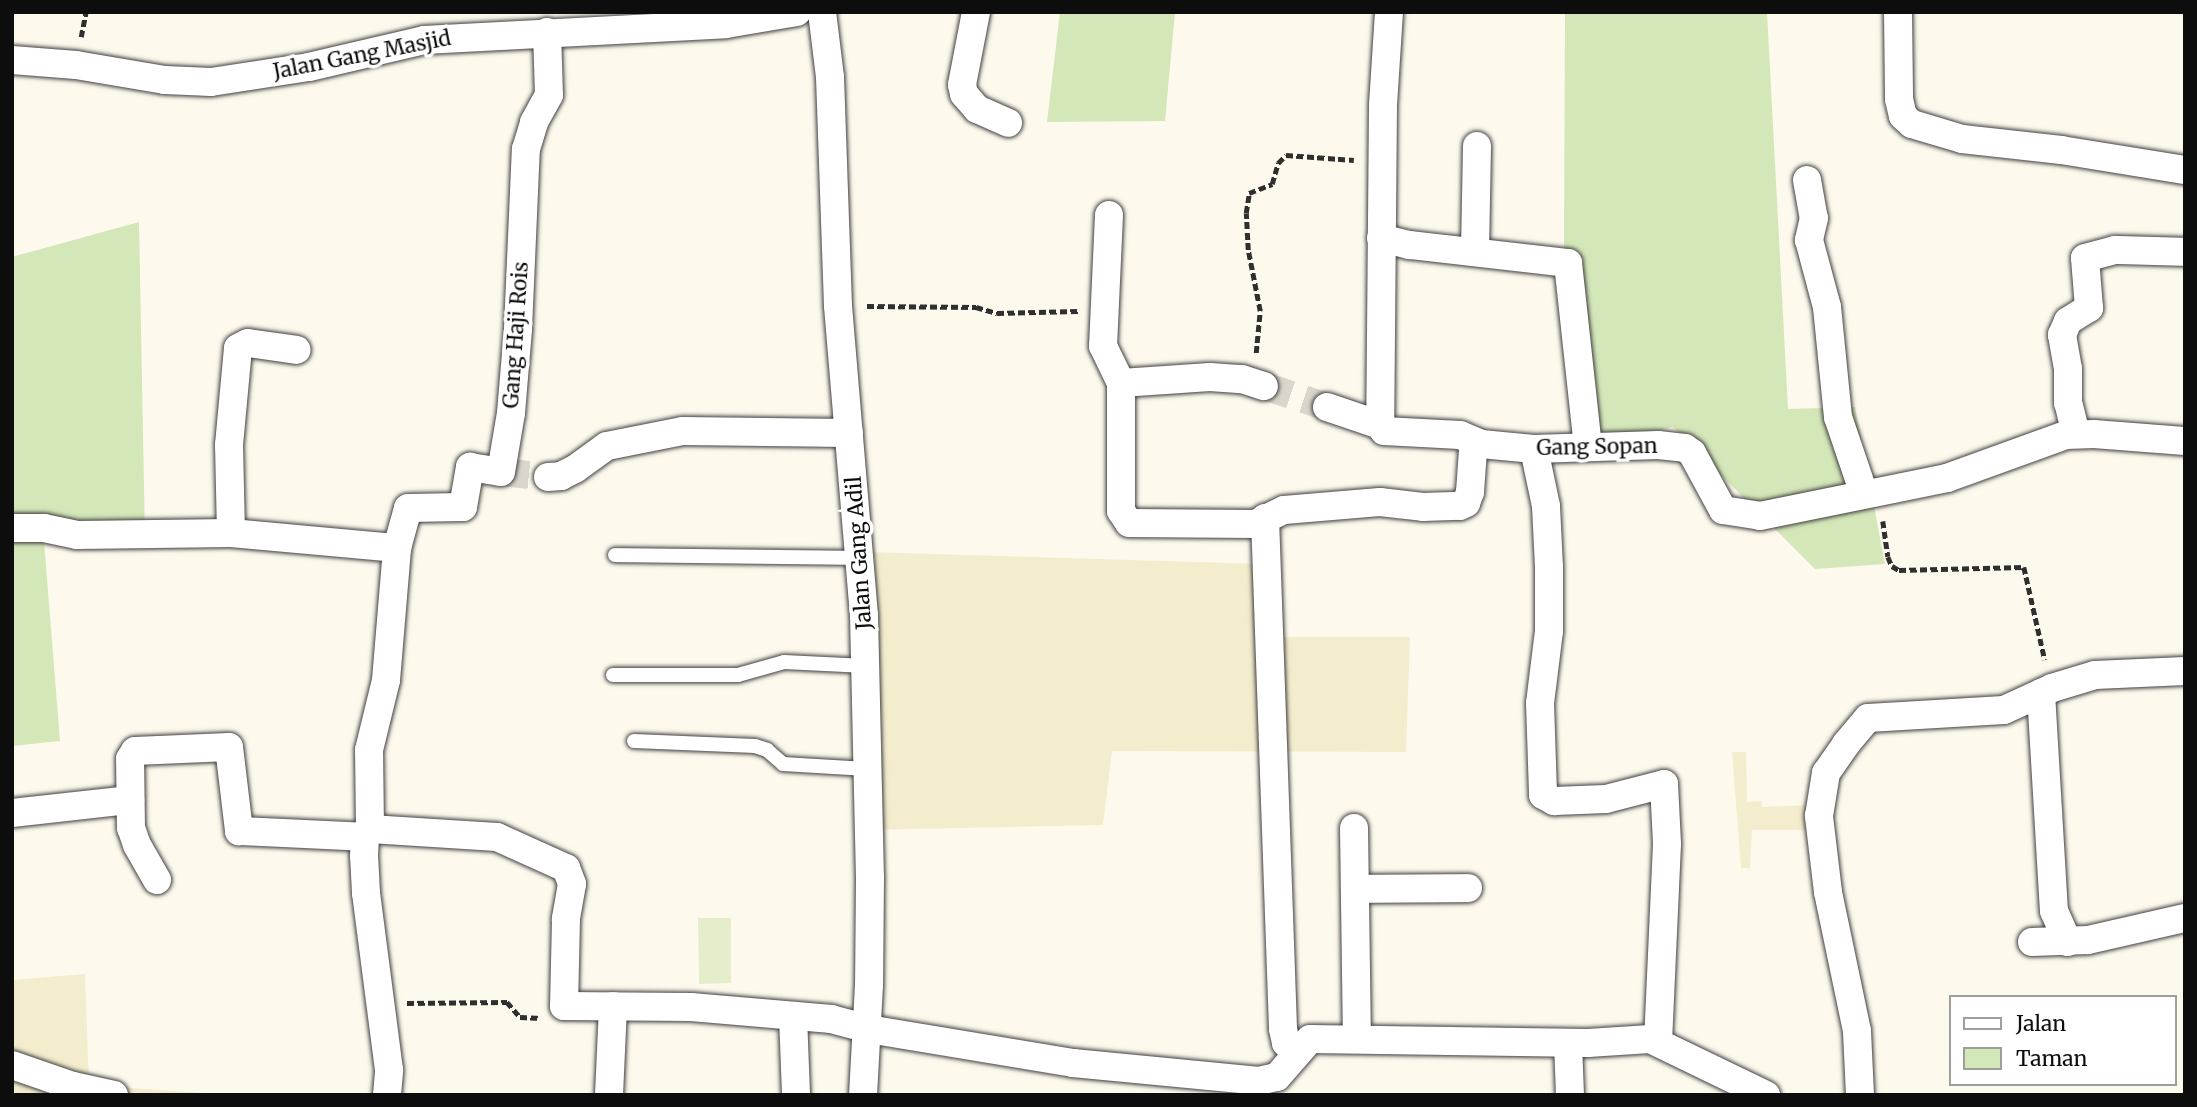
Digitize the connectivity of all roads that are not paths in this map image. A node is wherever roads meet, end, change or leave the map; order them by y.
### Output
1 (797, 12) edge
2 (822, 12) edge
3 (976, 12) edge
4 (1389, 12) edge
5 (1898, 12) edge
6 (547, 32) junction
7 (12, 60) edge
8 (1008, 123) dead end
9 (1478, 146) dead end
10 (2185, 170) edge
11 (1807, 180) dead end
12 (1109, 215) dead end
13 (1381, 238) junction
14 (1475, 251) junction
15 (2185, 252) edge
16 (297, 350) dead end
17 (1121, 383) junction
18 (1257, 383) tunnel mouth
19 (1326, 407) tunnel mouth
20 (1380, 425) junction
21 (849, 433) junction
22 (2076, 434) junction
23 (2185, 441) edge
24 (1481, 444) junction
25 (1588, 447) junction
26 (1534, 449) junction
27 (548, 477) tunnel mouth
28 (1873, 492) junction
29 (1265, 519) junction
30 (12, 528) edge
31 (231, 533) junction
32 (397, 548) junction
33 (615, 555) dead end
34 (860, 558) junction
35 (866, 666) junction
36 (2185, 671) edge
37 (613, 675) dead end
38 (2046, 691) junction
39 (634, 741) dead end
40 (867, 769) junction
41 (130, 800) junction
42 (12, 813) edge
43 (1354, 828) dead end
44 (368, 833) junction
45 (157, 880) dead end
46 (1468, 888) dead end
47 (1355, 889) junction
48 (2185, 919) edge
49 (2032, 942) dead end
50 (2068, 942) junction
51 (613, 1006) junction
52 (793, 1016) junction
53 (868, 1029) junction
54 (1357, 1029) junction
55 (1566, 1034) junction
56 (1658, 1041) junction
57 (1296, 1055) junction
58 (12, 1065) edge
59 (114, 1095) edge
60 (387, 1095) edge
61 (609, 1095) edge
62 (796, 1095) edge
63 (863, 1095) edge
64 (1570, 1095) edge
65 (1766, 1095) edge
66 (1860, 1095) edge

1 - 6 street, Jalan Gang Masjid
2 - 21 street, Jalan Gang Adil
3 - 8 street
4 - 13 street
5 - 10 street
6 - 7 street, Jalan Gang Masjid
6 - 32 street, Gang Haji Rois
9 - 14 street
11 - 28 street
12 - 17 street
13 - 14 street
13 - 20 street
14 - 25 street
15 - 22 street
16 - 31 street
17 - 18 street
17 - 29 street
19 - 20 street, Gang Sopan
20 - 24 street, Gang Sopan
21 - 27 street
21 - 34 street, Jalan Gang Adil
22 - 23 street, Gang Sopan
22 - 28 street, Gang Sopan
24 - 26 street, Gang Sopan
24 - 29 street
25 - 26 street, Gang Sopan
25 - 28 street, Gang Sopan
26 - 56 street
29 - 57 street
30 - 31 street
31 - 32 street
32 - 44 street
33 - 34 lane
34 - 35 street, Jalan Gang Adil
35 - 37 lane
35 - 40 street, Jalan Gang Adil
36 - 38 street
38 - 50 street
38 - 66 street
39 - 40 lane
40 - 53 street, Jalan Gang Adil
41 - 42 street
41 - 44 street
41 - 45 street
43 - 47 street
44 - 51 street
44 - 60 street
46 - 47 street
47 - 54 street
48 - 50 street
49 - 50 street
51 - 52 street
51 - 61 street
52 - 53 street
52 - 62 street
53 - 57 street
53 - 63 street, Jalan Gang Adil
54 - 55 street
54 - 57 street
55 - 56 street
55 - 64 street
56 - 65 street
58 - 59 street

